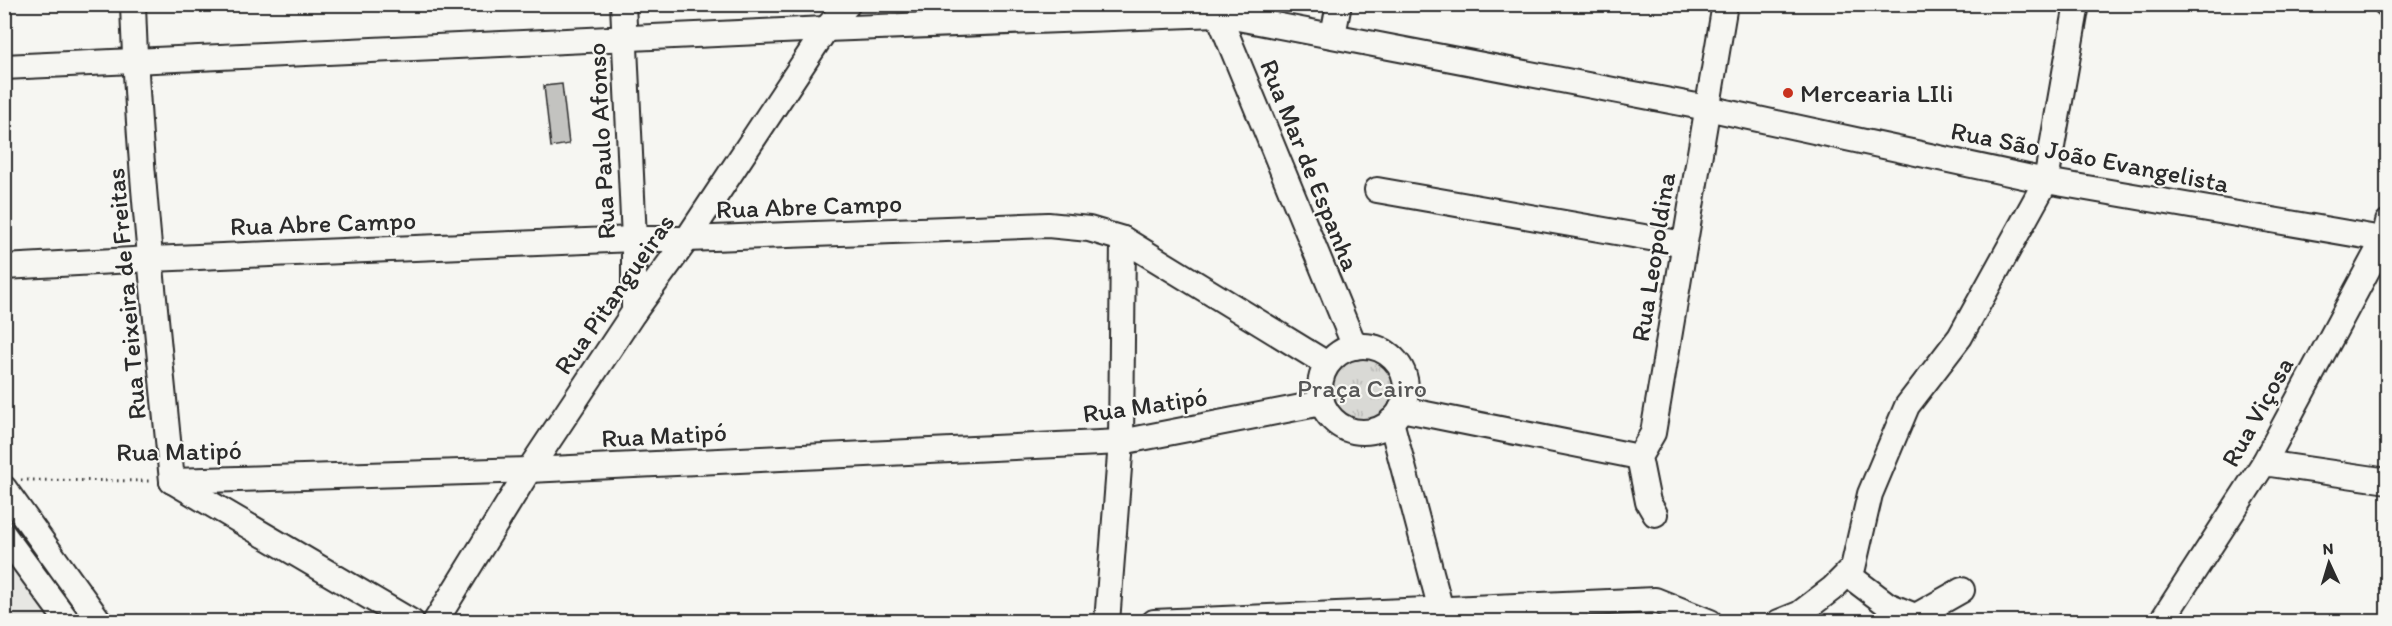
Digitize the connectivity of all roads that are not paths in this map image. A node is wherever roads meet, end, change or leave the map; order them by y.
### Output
1 (133, 4) edge
2 (623, 4) edge
3 (848, 4) edge
4 (1338, 4) edge
5 (1725, 4) edge
6 (2077, 4) edge
7 (1216, 9) edge
8 (826, 29) junction
9 (1333, 35) junction
10 (625, 40) junction
11 (135, 61) junction
12 (4, 67) edge
13 (1707, 108) junction
14 (2046, 181) junction
15 (1377, 190) dead end
16 (2386, 234) edge
17 (634, 239) junction
18 (687, 239) junction
19 (1123, 239) junction
20 (1684, 244) junction
21 (151, 259) junction
22 (4, 267) edge
23 (633, 312) junction
24 (1354, 347) junction
25 (1327, 364) junction
26 (1322, 403) junction
27 (1396, 415) junction
28 (1121, 442) junction
29 (1640, 457) junction
30 (2264, 463) junction
31 (529, 470) junction
32 (172, 481) junction
33 (2388, 481) edge
34 (10, 484) edge
35 (1655, 514) dead end
36 (4, 535) edge
37 (1847, 574) junction
38 (1962, 590) dead end
39 (1441, 610) junction
40 (1920, 620) edge
41 (68, 621) edge
42 (100, 621) edge
43 (412, 621) edge
44 (435, 621) edge
45 (1107, 621) edge
46 (1154, 621) edge
47 (1710, 621) edge
48 (1779, 621) edge
49 (2161, 621) edge

1 - 11 street, Rua Teixeira de Freitas
2 - 10 street, Rua Paulo Afonso
3 - 8 street, Rua Pitangueiras
4 - 9 street
5 - 13 street, Rua Leopoldina
6 - 14 street
7 - 8 street, Rua São João Evangelista
7 - 9 street, Rua São João Evangelista
7 - 24 street, Rua Mar de Espanha
8 - 10 street, Rua São João Evangelista
8 - 18 street, Rua Pitangueiras
9 - 13 street, Rua São João Evangelista
10 - 11 street, Rua São João Evangelista
10 - 17 street, Rua Paulo Afonso
11 - 12 street, Rua São João Evangelista
11 - 21 street, Rua Teixeira de Freitas
13 - 14 street, Rua São João Evangelista
13 - 20 street, Rua Leopoldina
14 - 16 street, Rua São João Evangelista
14 - 37 street
15 - 20 street
16 - 30 street, Rua Viçosa
17 - 18 street, Rua Abre Campo
17 - 21 street, Rua Abre Campo
17 - 23 street, Rua Paulo Afonso
18 - 19 street, Rua Abre Campo
18 - 23 street, Rua Pitangueiras
19 - 25 street, Rua Abre Campo
19 - 28 street
20 - 29 street, Rua Leopoldina
21 - 22 street, Rua Abre Campo
21 - 32 street, Rua Teixeira de Freitas
23 - 31 street, Rua Pitangueiras
24 - 25 street
24 - 27 street
25 - 26 street
26 - 27 street
26 - 28 street, Rua Matipó
27 - 29 street
27 - 39 street
28 - 31 street, Rua Matipó
28 - 45 street
29 - 35 street
30 - 33 street
30 - 49 street, Rua Viçosa
31 - 32 street, Rua Matipó
31 - 44 street, Rua Pitangueiras
32 - 43 street
34 - 42 street
36 - 41 street
37 - 40 street
37 - 48 street
38 - 40 street
39 - 46 street
39 - 47 street

